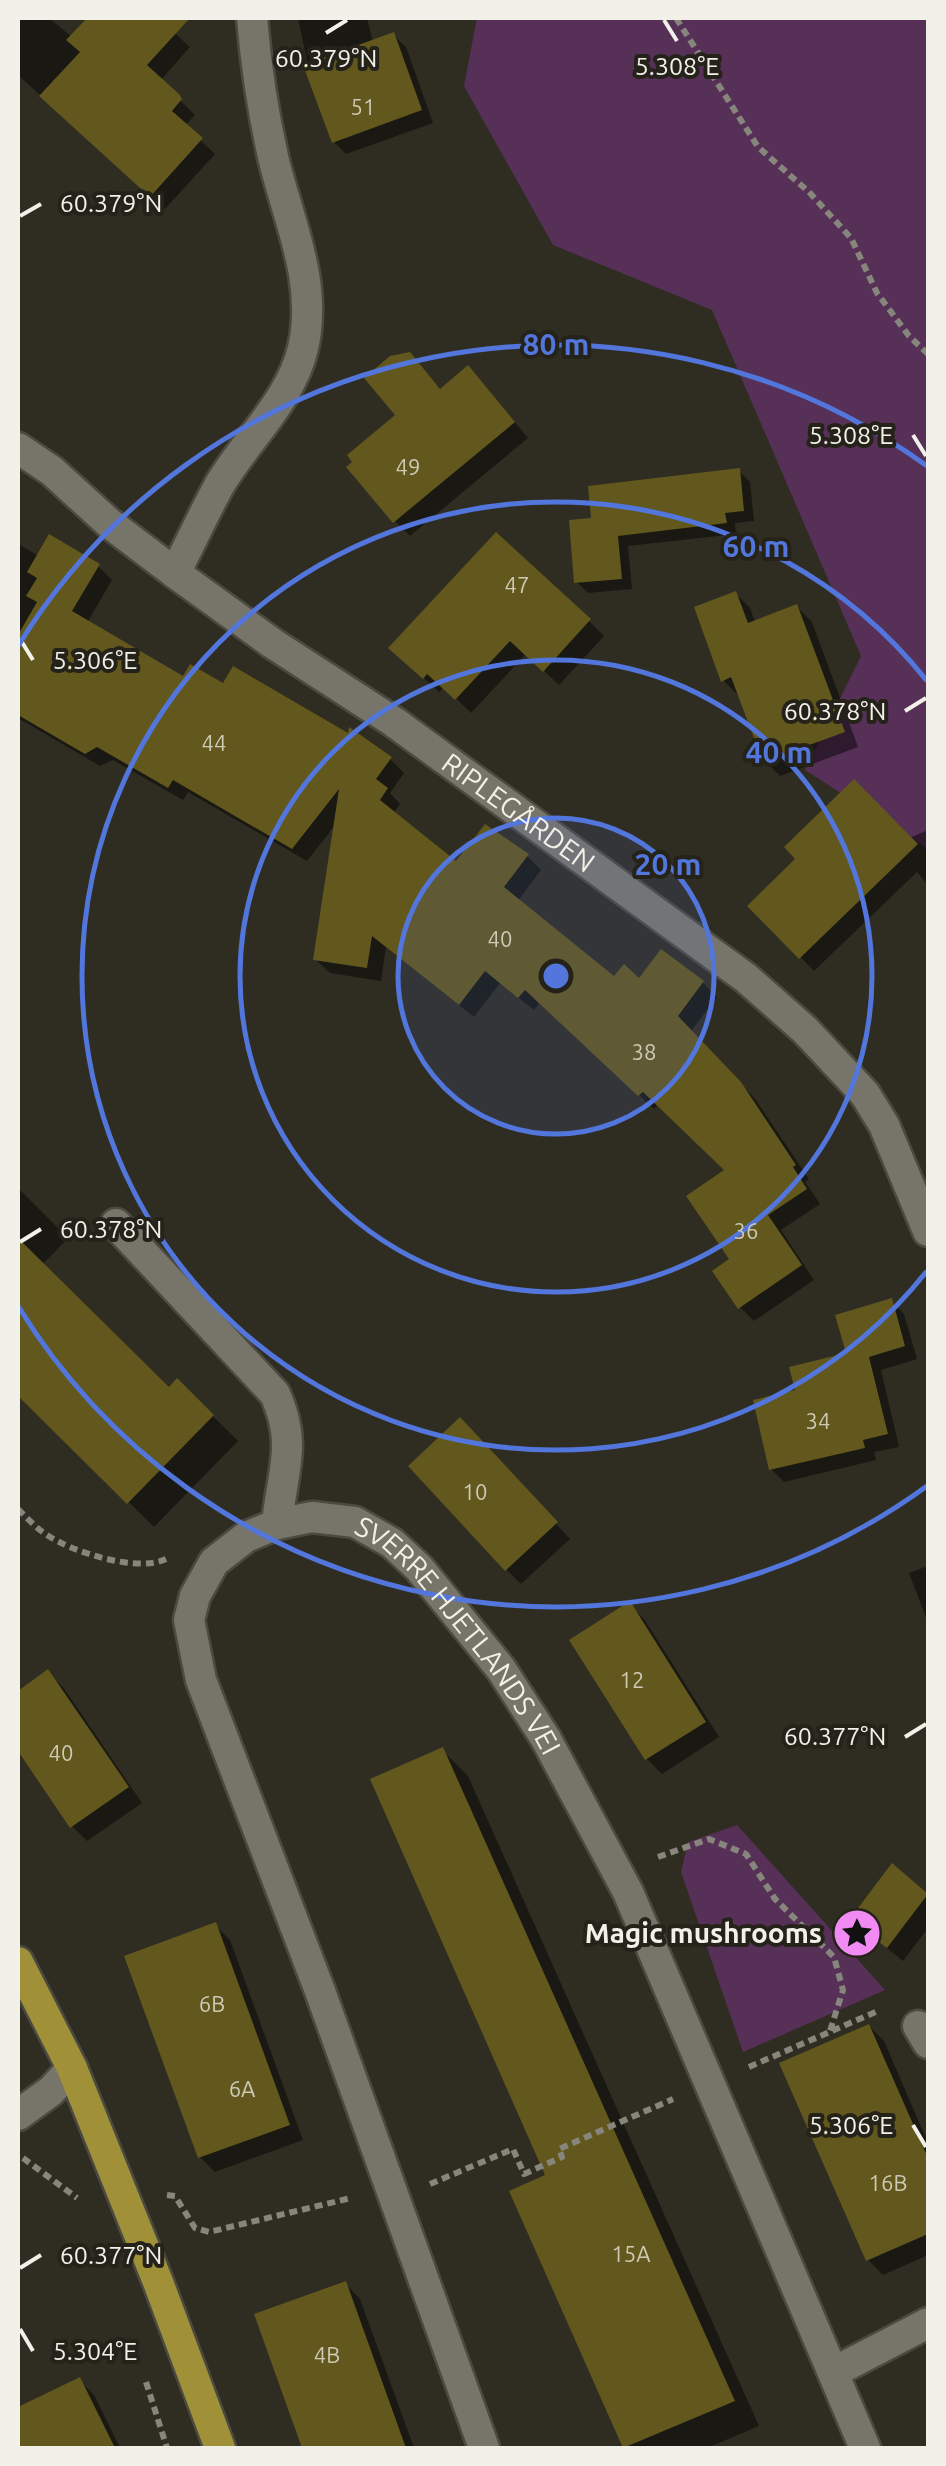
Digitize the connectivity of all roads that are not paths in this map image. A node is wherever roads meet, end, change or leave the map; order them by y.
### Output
1 (252, 18) edge
2 (18, 448) edge
3 (175, 573) junction
4 (116, 1224) dead end
5 (928, 1231) edge
6 (277, 1524) junction
7 (18, 1962) edge
8 (72, 2068) junction
9 (18, 2115) edge
10 (928, 2323) edge
11 (834, 2372) junction
12 (220, 2448) edge
13 (484, 2448) edge
14 (865, 2448) edge

1 - 3 street
2 - 3 street, RIPLEGÅRDEN
3 - 5 street, RIPLEGÅRDEN
4 - 6 street
6 - 11 street, SVERRE HJETLANDS VEI
6 - 13 street, SVERRE HJETLANDS VEI
7 - 8 main road
8 - 9 street
8 - 12 main road
10 - 11 street
11 - 14 street, SVERRE HJETLANDS VEI

